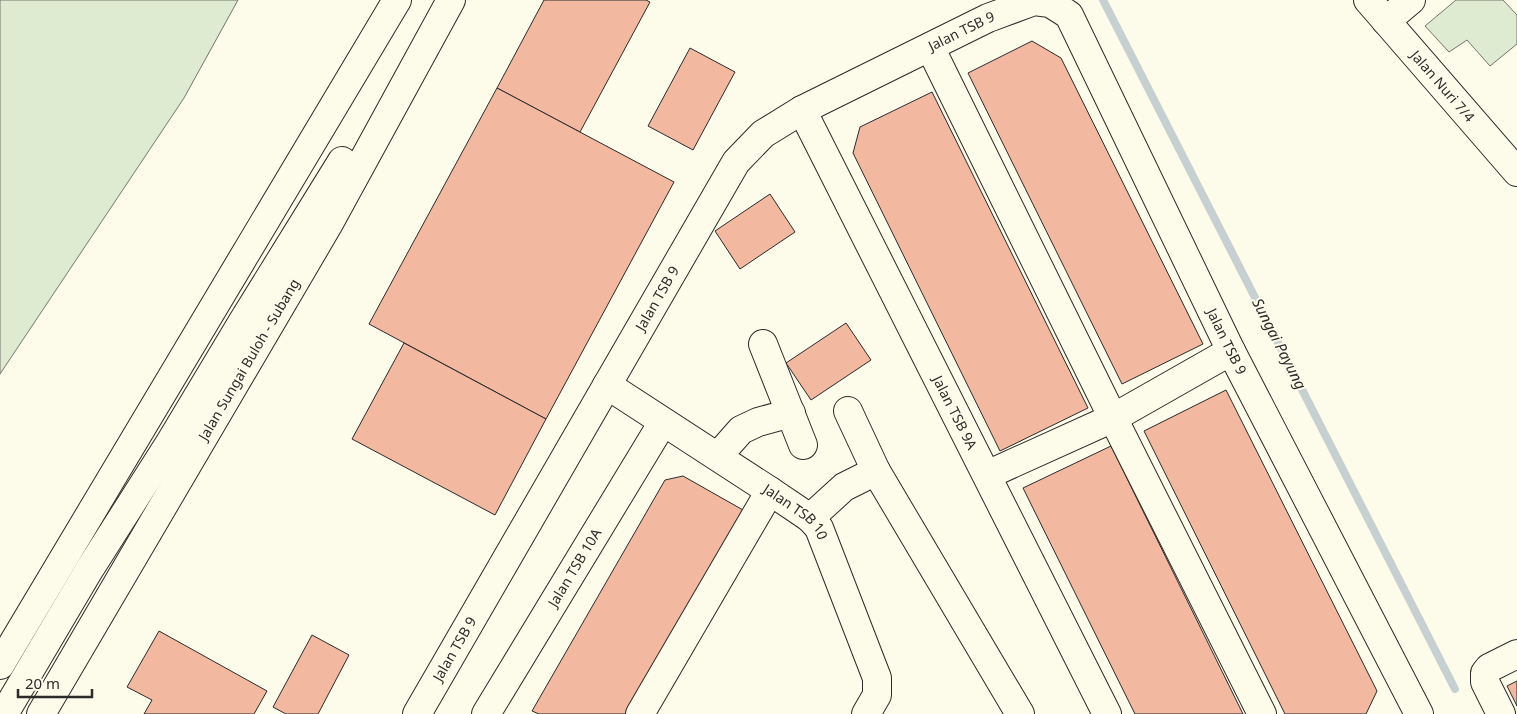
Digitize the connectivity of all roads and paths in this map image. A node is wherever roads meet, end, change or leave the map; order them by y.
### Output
1 (396, 0) edge
2 (451, 0) edge
3 (1368, 0) edge
4 (1411, 0) edge
5 (985, 9) edge
6 (1386, 21) junction
7 (433, 33) junction
8 (930, 47) junction
9 (802, 110) junction
10 (1512, 157) edge
11 (762, 344) dead end
12 (1231, 351) junction
13 (607, 385) junction
14 (848, 411) dead end
15 (791, 413) junction
16 (1113, 418) junction
17 (664, 422) junction
18 (803, 445) dead end
19 (718, 456) junction
20 (876, 471) junction
21 (987, 475) junction
22 (770, 491) junction
23 (810, 518) junction
24 (79, 649) junction
25 (1517, 654) edge
26 (0, 665) edge
27 (494, 711) edge
28 (4, 714) edge
29 (42, 714) edge
30 (63, 714) edge
31 (417, 714) edge
32 (640, 714) edge
33 (866, 714) edge
34 (1020, 714) edge
35 (1107, 714) edge
36 (1262, 714) edge
37 (1419, 714) edge
38 (1501, 714) edge

1 - 26 main road
2 - 7 main road, Jalan Sungai Buloh - Subang
3 - 6 main road, Jalan Nuri 7/4
4 - 6 main road
5 - 8 main road, Jalan TSB 9
5 - 12 main road, Jalan TSB 9
6 - 10 main road, Jalan Nuri 7/4
7 - 24 main road, Jalan Sungai Buloh - Subang
7 - 28 main road
8 - 9 main road, Jalan TSB 9
8 - 16 main road
9 - 13 main road, Jalan TSB 9
9 - 21 main road, Jalan TSB 9A
11 - 15 main road
12 - 16 main road
12 - 37 main road, Jalan TSB 9
13 - 17 main road, Jalan TSB 10
13 - 31 main road, Jalan TSB 9
14 - 20 main road
15 - 18 main road
15 - 19 main road
16 - 21 main road
16 - 36 main road
17 - 19 main road, Jalan TSB 10
17 - 27 main road, Jalan TSB 10A
19 - 22 main road, Jalan TSB 10
20 - 23 main road
20 - 34 main road
21 - 35 main road, Jalan TSB 9A
22 - 23 main road, Jalan TSB 10
22 - 32 main road
23 - 33 main road, Jalan TSB 10
24 - 29 main road, Jalan Sungai Buloh - Subang
24 - 30 main road
25 - 38 main road

